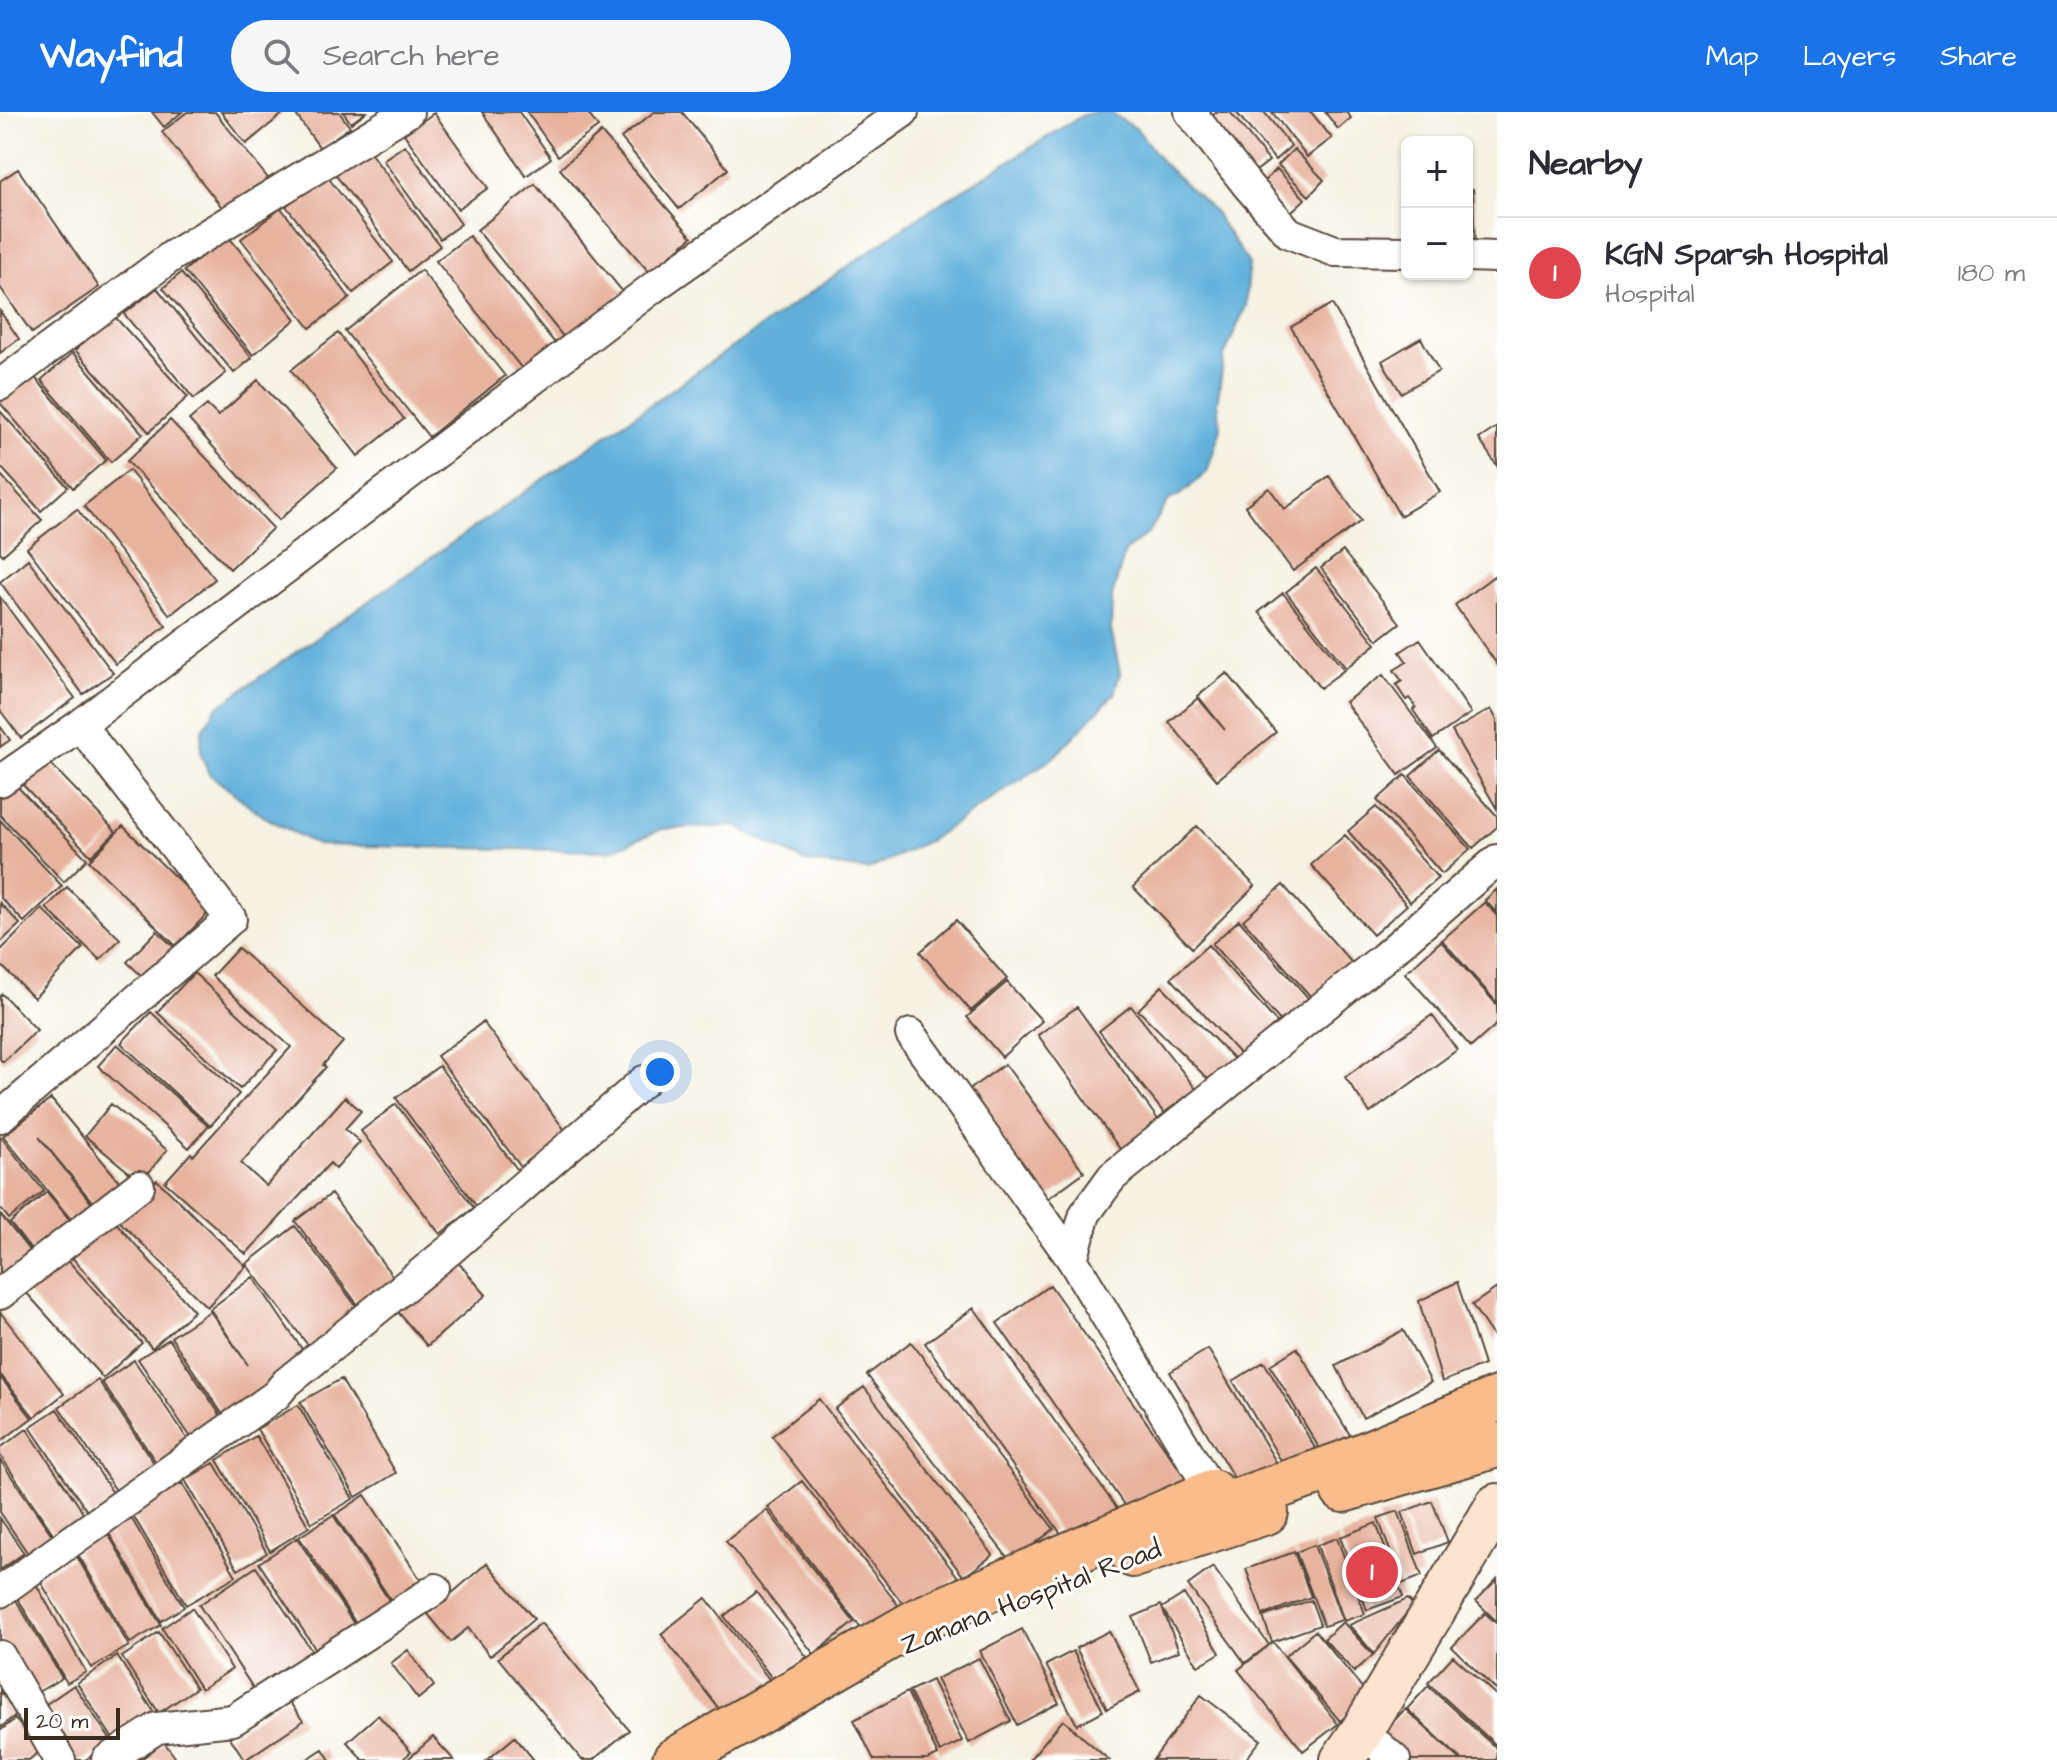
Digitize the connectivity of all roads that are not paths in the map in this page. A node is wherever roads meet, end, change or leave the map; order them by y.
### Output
1 (408, 112) edge
2 (903, 112) edge
3 (1190, 112) edge
4 (1401, 252) edge
5 (1473, 256) edge
6 (1497, 257) edge
7 (0, 385) edge
8 (80, 725) junction
9 (0, 781) edge
10 (1497, 860) edge
11 (911, 1034) dead end
12 (644, 1081) dead end
13 (0, 1117) edge
14 (139, 1186) dead end
15 (1072, 1259) junction
16 (0, 1294) edge
17 (1497, 1399) edge
18 (1497, 1445) edge
19 (1497, 1505) edge
20 (1217, 1509) junction
21 (436, 1589) dead end
22 (0, 1592) edge
23 (0, 1656) edge
24 (1352, 1745) edge
25 (60, 1760) edge
26 (107, 1760) edge
27 (675, 1760) edge
28 (727, 1760) edge
29 (1395, 1760) edge

1 - 7 street
2 - 8 street
3 - 4 street
5 - 6 street
8 - 9 street
8 - 13 street
10 - 15 street
11 - 15 street
12 - 22 street
14 - 16 street
15 - 20 street
17 - 20 main road
18 - 20 main road
19 - 24 main road
20 - 27 main road
20 - 28 main road, Zanana Hospital Road
21 - 26 street
23 - 25 street
24 - 29 street

